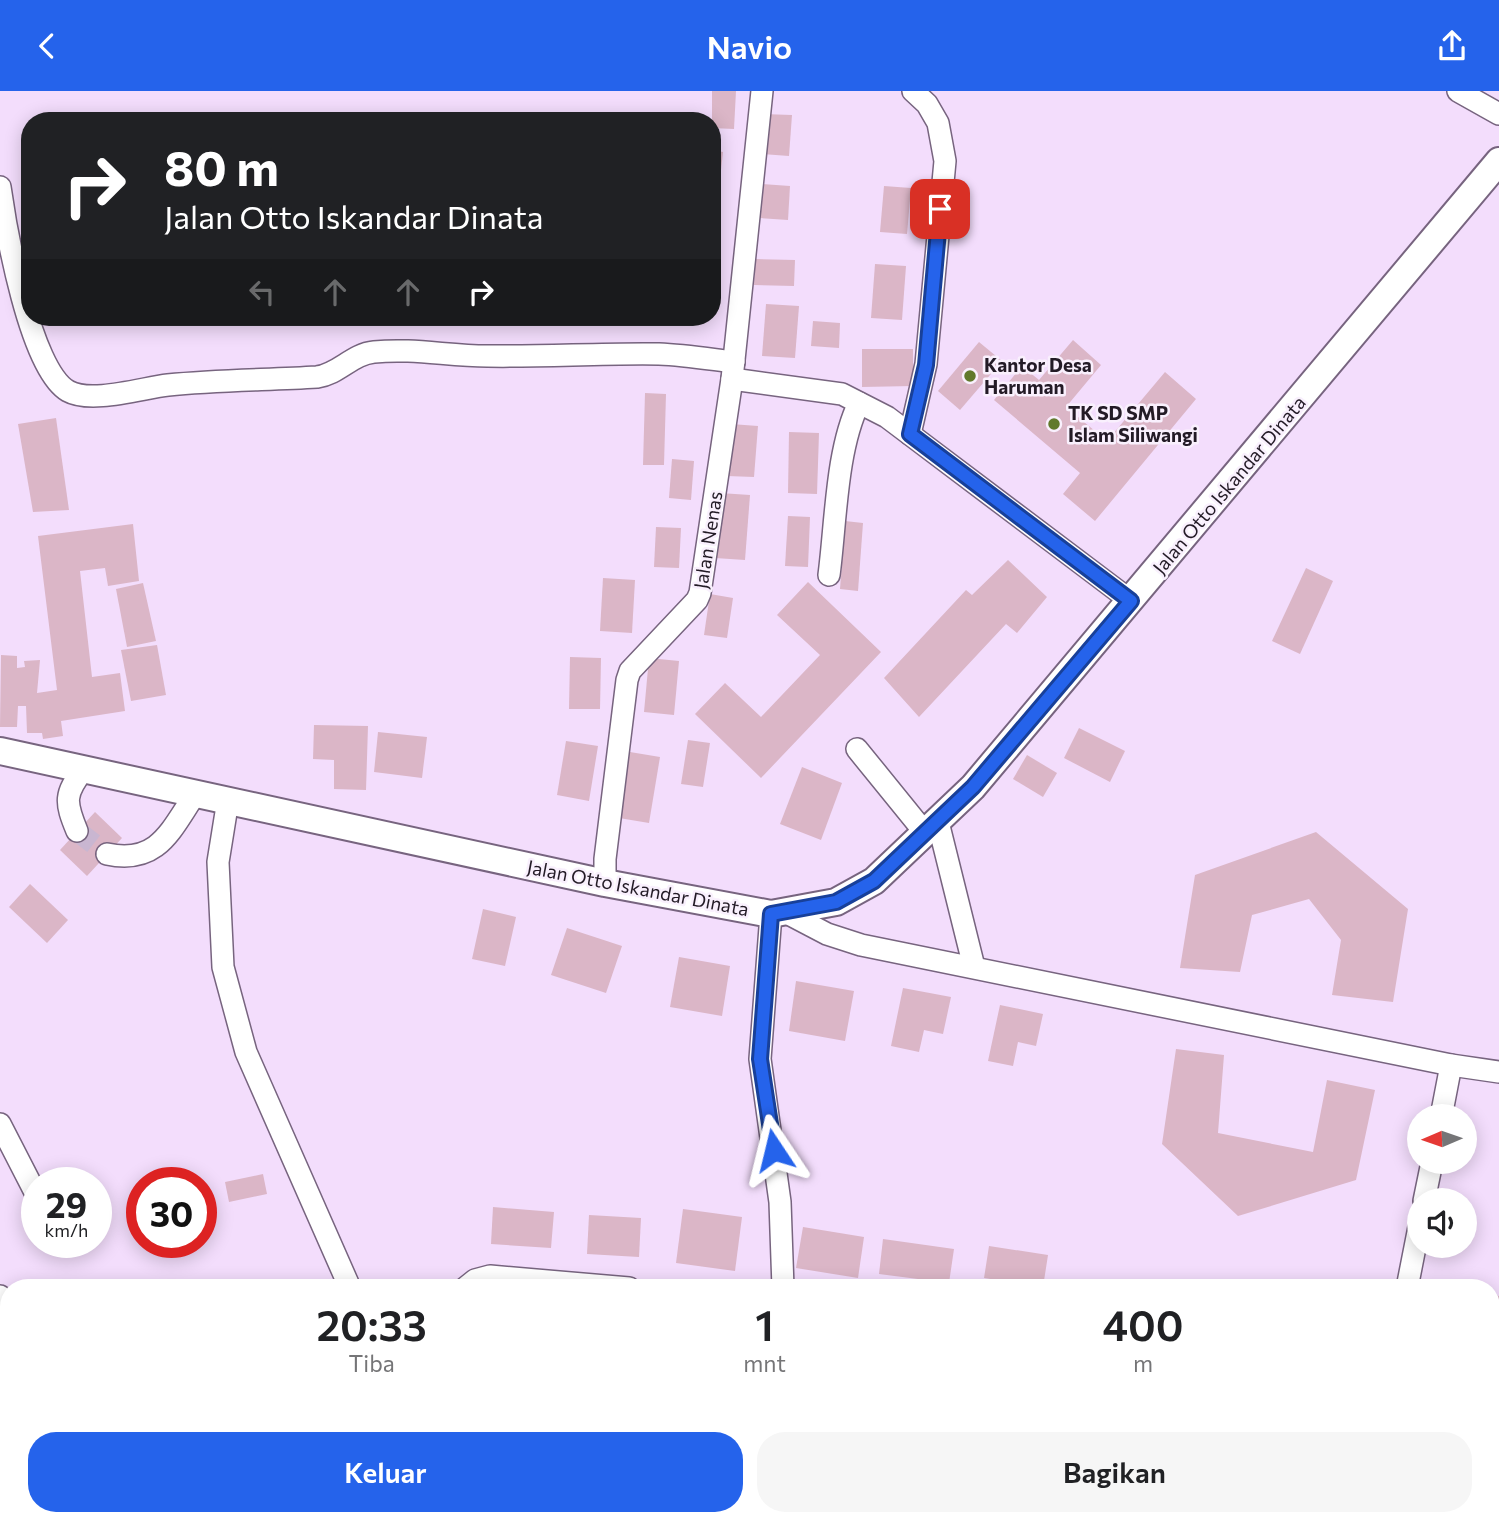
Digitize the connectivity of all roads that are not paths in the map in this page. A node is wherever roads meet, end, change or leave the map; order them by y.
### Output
1 (762, 91) edge
2 (913, 91) edge
3 (1458, 91) edge
4 (1499, 114) edge
5 (1499, 161) edge
6 (0, 187) edge
7 (21, 289) edge
8 (34, 326) edge
9 (733, 370) junction
10 (859, 403) junction
11 (910, 434) junction
12 (830, 575) dead end
13 (1131, 601) junction
14 (857, 749) dead end
15 (0, 751) edge
16 (84, 769) junction
17 (196, 793) junction
18 (228, 800) junction
19 (932, 828) junction
20 (77, 831) tunnel mouth
21 (107, 854) tunnel mouth
22 (605, 883) junction
23 (778, 913) junction
24 (974, 967) junction
25 (1451, 1065) junction
26 (1499, 1072) edge
27 (1444, 1104) edge
28 (0, 1124) edge
29 (22, 1167) edge
30 (1413, 1258) edge
31 (347, 1279) edge
32 (479, 1279) edge
33 (525, 1279) edge
34 (783, 1279) edge
35 (1410, 1279) edge

1 - 9 street, Jalan Nenas
2 - 11 street
3 - 4 street
5 - 13 main road, Jalan Otto Iskandar Dinata
6 - 7 street
8 - 9 street
9 - 10 street
9 - 22 street, Jalan Nenas
10 - 11 street
10 - 12 street
11 - 13 street
13 - 19 main road, Jalan Otto Iskandar Dinata
14 - 19 street
15 - 16 main road, Jalan Otto Iskandar Dinata
16 - 17 main road, Jalan Otto Iskandar Dinata
16 - 20 street
17 - 18 main road, Jalan Otto Iskandar Dinata
17 - 21 street
18 - 22 main road, Jalan Otto Iskandar Dinata
18 - 31 street
19 - 23 main road, Jalan Otto Iskandar Dinata
19 - 24 street
22 - 23 main road, Jalan Otto Iskandar Dinata
23 - 24 street
23 - 34 street
24 - 25 street
25 - 26 street
25 - 27 street
28 - 29 street
30 - 35 street
32 - 33 street

